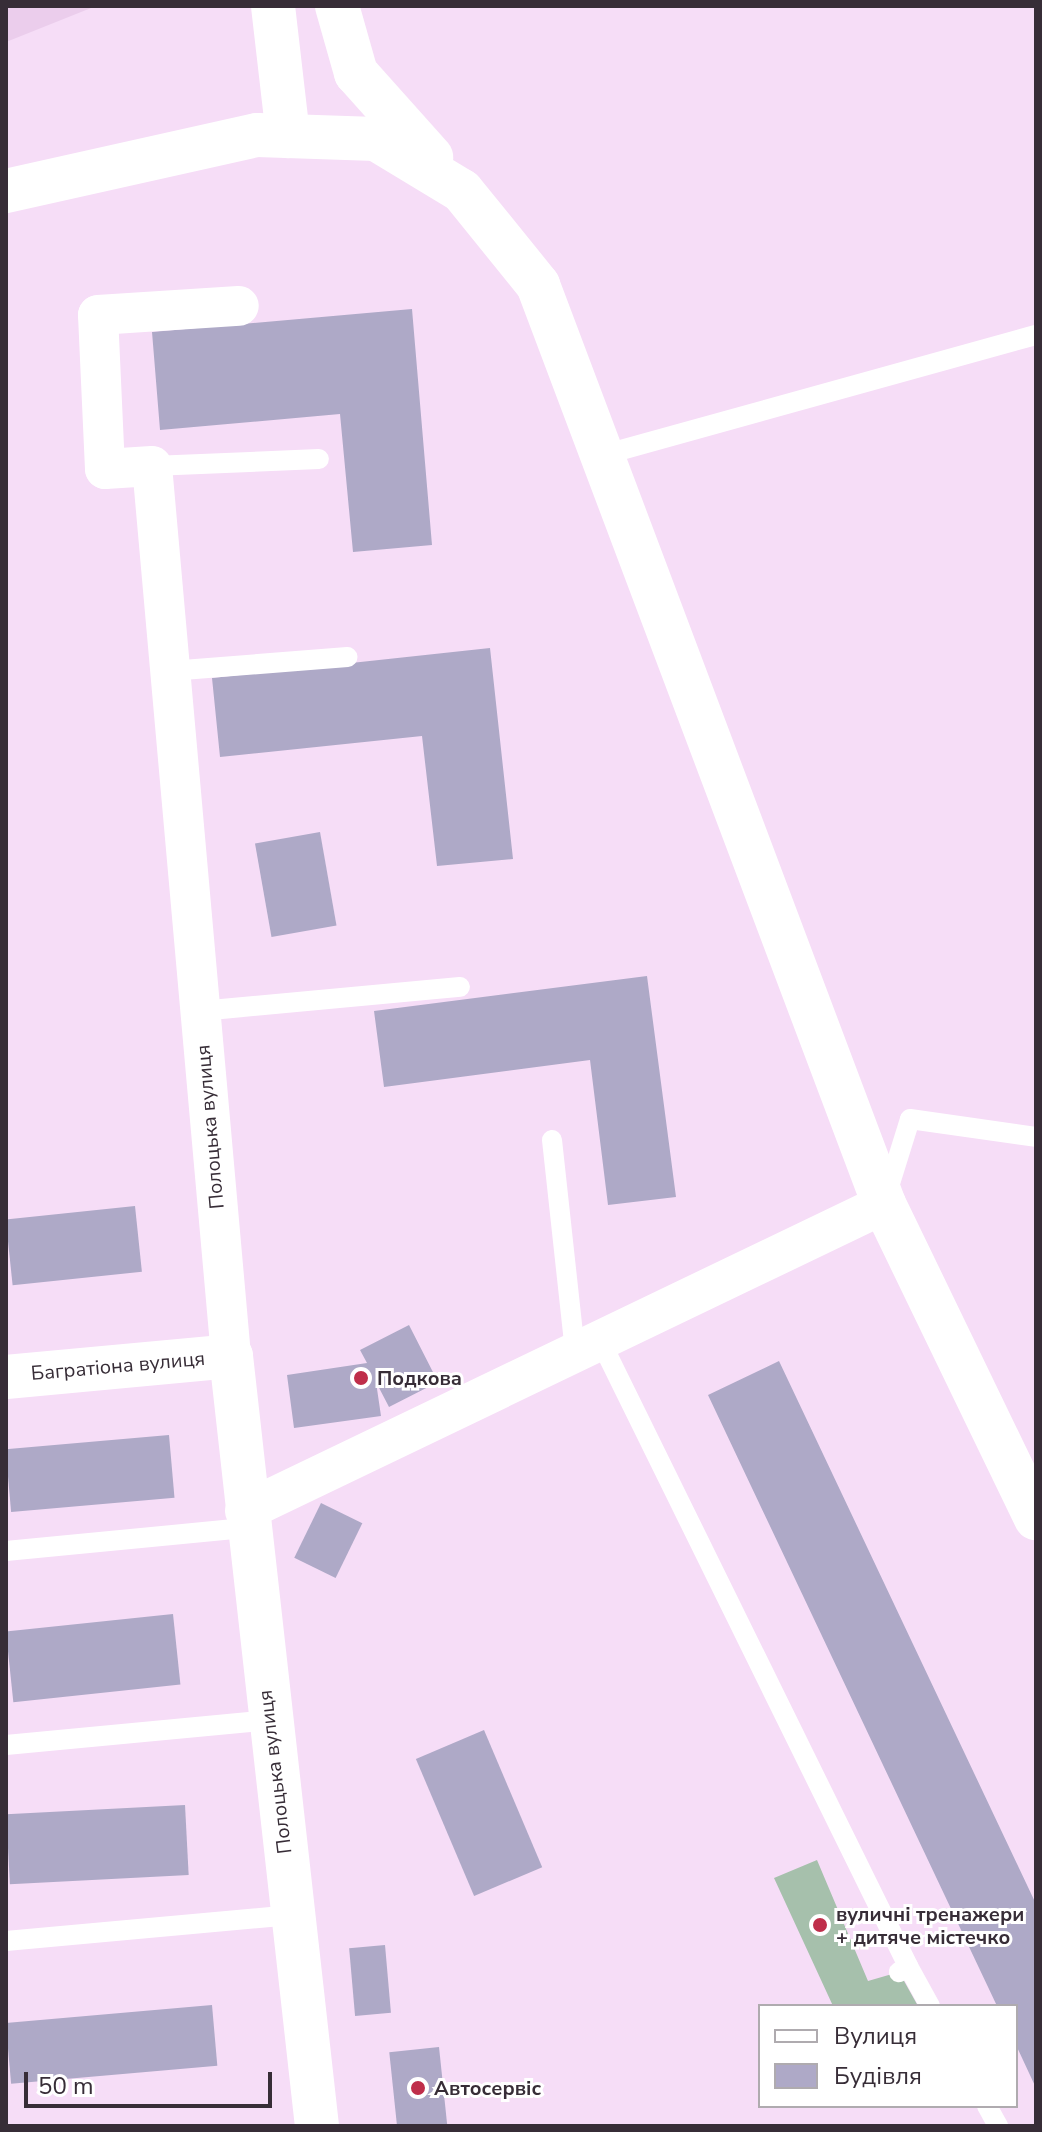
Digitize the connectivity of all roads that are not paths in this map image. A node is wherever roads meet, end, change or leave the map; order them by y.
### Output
1 (273, 6) edge
2 (337, 6) edge
3 (288, 136) junction
4 (6, 191) edge
5 (462, 191) junction
6 (239, 306) dead end
7 (1036, 335) edge
8 (603, 455) junction
9 (319, 459) dead end
10 (152, 466) junction
11 (347, 657) dead end
12 (170, 671) junction
13 (460, 987) dead end
14 (200, 1011) junction
15 (1036, 1137) edge
16 (552, 1140) dead end
17 (884, 1204) junction
18 (588, 1346) junction
19 (231, 1356) junction
20 (6, 1377) edge
21 (1036, 1518) edge
22 (246, 1520) junction
23 (6, 1551) edge
24 (269, 1720) junction
25 (6, 1745) edge
26 (292, 1915) junction
27 (6, 1941) edge
28 (929, 2004) edge
29 (988, 2108) edge
30 (317, 2126) edge
31 (998, 2126) edge

1 - 3 street
2 - 5 street
3 - 4 street
3 - 5 street
5 - 8 street
6 - 10 street
7 - 8 lane
8 - 17 street
9 - 10 lane
10 - 12 street, Полоцька вулиця
11 - 12 lane
12 - 14 street, Полоцька вулиця
13 - 14 lane
14 - 19 street, Полоцька вулиця
15 - 17 lane
16 - 18 lane
17 - 18 street
17 - 21 street
18 - 22 street
18 - 28 lane
19 - 20 street, Багратіона вулиця
19 - 22 street, Полоцька вулиця
22 - 23 lane
22 - 24 street, Полоцька вулиця
24 - 25 lane
24 - 26 street, Полоцька вулиця
26 - 27 lane
26 - 30 street, Полоцька вулиця
29 - 31 lane

